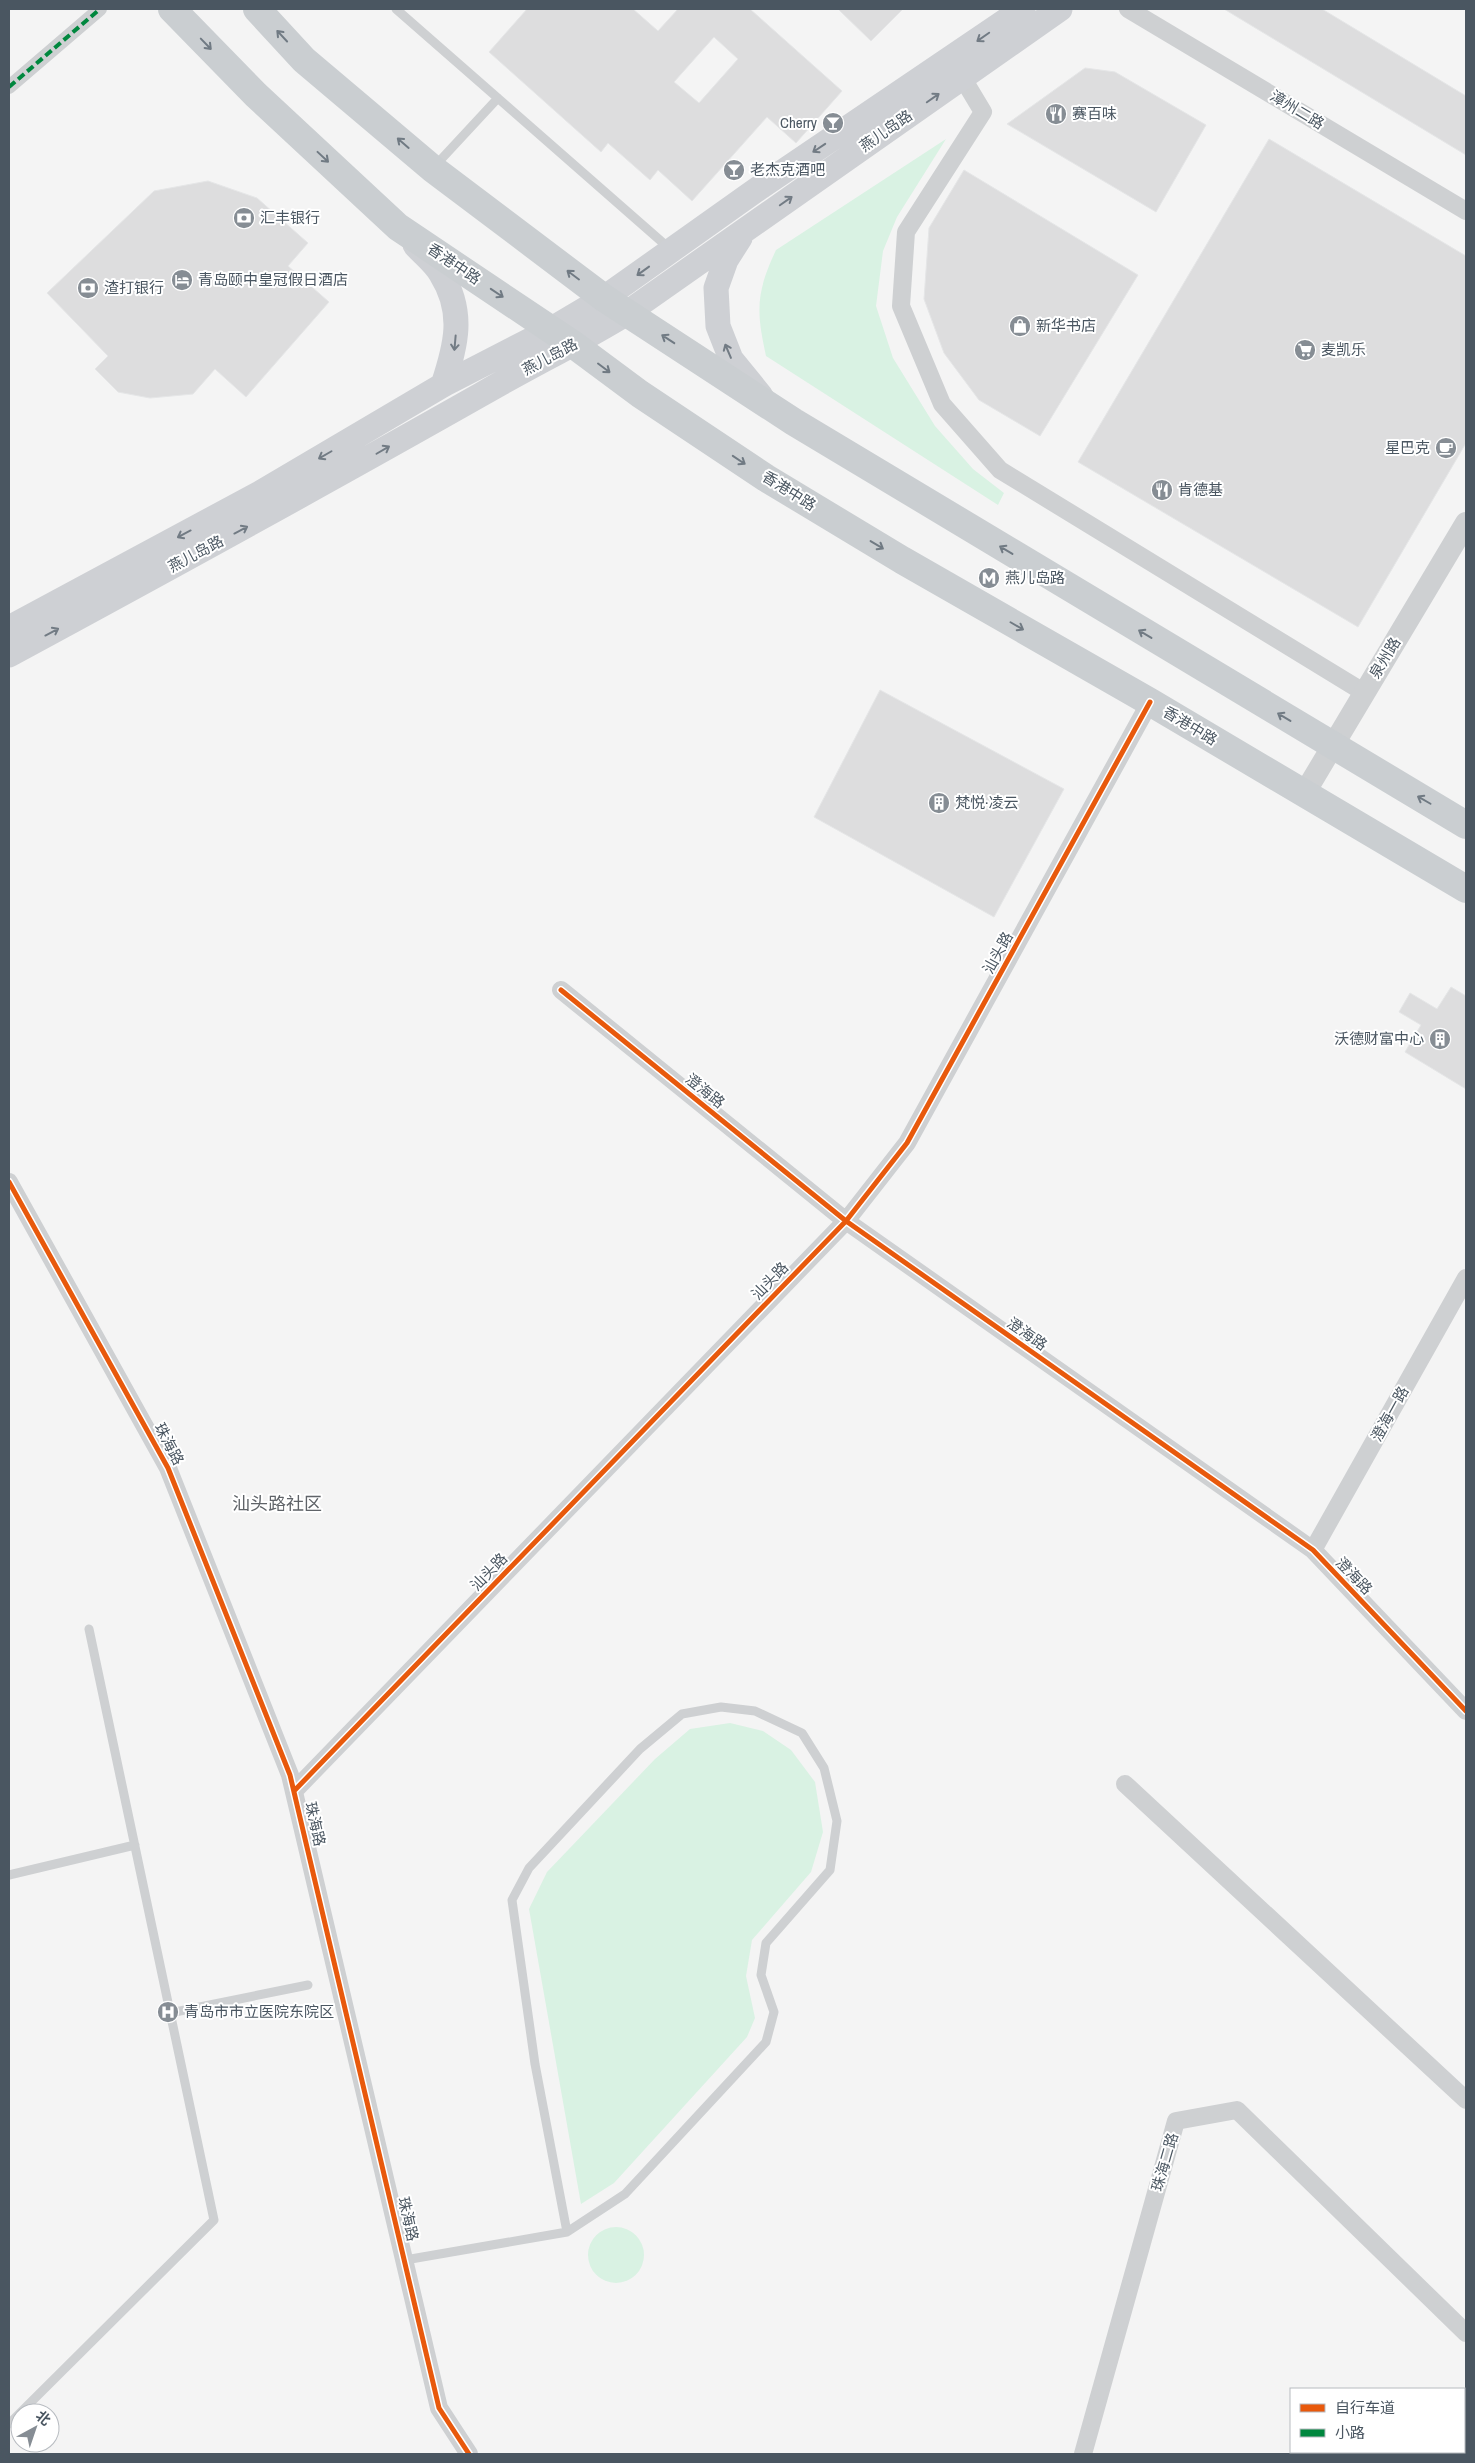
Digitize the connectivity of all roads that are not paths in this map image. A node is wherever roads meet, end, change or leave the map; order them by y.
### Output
1 (100, 9) edge
2 (172, 9) edge
3 (256, 9) edge
4 (396, 9) edge
5 (1022, 9) edge
6 (1060, 9) edge
7 (1128, 9) edge
8 (962, 77) junction
9 (9, 87) edge
10 (498, 98) junction
11 (433, 168) junction
12 (1466, 211) edge
13 (398, 226) junction
14 (746, 229) junction
15 (671, 250) junction
16 (604, 298) junction
17 (627, 313) junction
18 (550, 330) junction
19 (574, 345) junction
20 (443, 385) junction
21 (767, 404) junction
22 (1466, 523) edge
23 (9, 628) edge
24 (9, 655) edge
25 (1364, 693) junction
26 (1150, 702) junction
27 (1332, 746) junction
28 (1304, 794) junction
29 (1466, 825) edge
30 (1466, 889) edge
31 (561, 990) dead end
32 (9, 1182) edge
33 (846, 1221) junction
34 (1466, 1278) edge
35 (1313, 1550) junction
36 (88, 1628) dead end
37 (1466, 1711) edge
38 (1125, 1784) dead end
39 (294, 1791) junction
40 (135, 1845) junction
41 (9, 1875) edge
42 (308, 1984) dead end
43 (170, 2013) junction
44 (1466, 2100) edge
45 (567, 2232) junction
46 (405, 2260) junction
47 (1466, 2333) edge
48 (30, 2403) edge
49 (470, 2454) edge
50 (1083, 2454) edge

1 - 9 street
2 -> 13 main road, 香港中路
11 -> 3 main road
4 - 10 lane
5 -> 15 main road, 燕儿岛路
6 - 8 main road, 燕儿岛路
7 - 12 street, 漳州二路
14 -> 8 main road, 燕儿岛路
8 - 25 street
10 - 11 lane
10 - 15 lane
16 -> 11 main road
13 -> 18 main road, 香港中路
13 -> 20 main road
14 - 17 main road, 燕儿岛路
21 -> 14 main road
15 -> 16 main road, 燕儿岛路
16 - 17 main road
16 - 18 main road, 燕儿岛路
17 - 19 main road, 燕儿岛路
21 -> 17 main road
18 - 19 main road, 香港中路
18 - 20 main road, 燕儿岛路
24 -> 19 main road, 燕儿岛路
19 -> 26 main road, 香港中路
20 -> 23 main road, 燕儿岛路
27 -> 21 main road
22 - 25 street, 泉州路
25 - 27 street, 泉州路
26 - 28 main road, 香港中路
26 - 33 street, 汕头路
27 - 28 street, 泉州路
29 -> 27 main road
28 - 30 main road, 香港中路
31 - 33 street, 澄海路
32 - 39 street, 珠海路
33 - 35 street, 澄海路
33 - 39 street, 汕头路
34 - 35 street, 澄海一路
35 - 37 street, 澄海路
36 - 40 lane
38 - 44 street
39 - 46 street, 珠海路
40 - 41 lane
40 - 43 lane
42 - 43 lane
43 - 48 lane
45 - 45 lane
45 - 46 lane
46 - 49 street, 珠海路
47 - 50 street, 珠海二路

